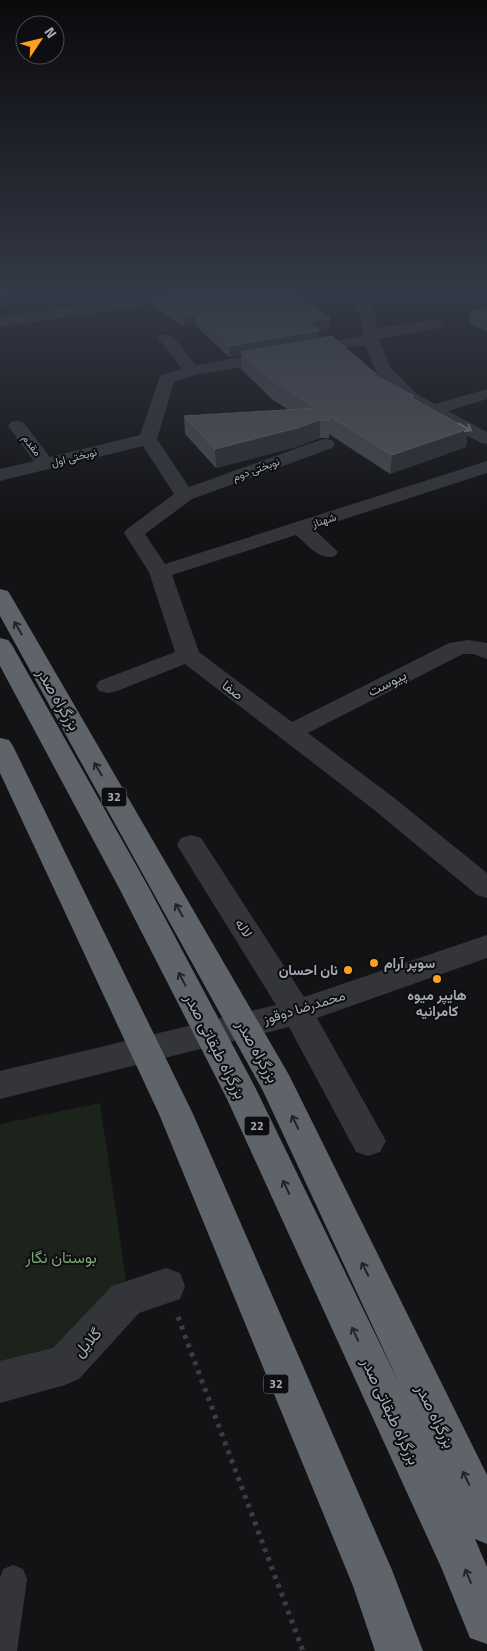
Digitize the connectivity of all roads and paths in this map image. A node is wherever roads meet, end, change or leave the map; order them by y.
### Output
1 (188, 366) edge
2 (218, 366) edge
3 (381, 366) edge
4 (192, 371) junction
5 (487, 394) edge
6 (433, 410) junction
7 (17, 426) dead end
8 (148, 439) junction
9 (487, 439) edge
10 (326, 444) edge
11 (46, 464) junction
12 (487, 467) edge
13 (0, 475) edge
14 (186, 495) junction
15 (300, 528) junction
16 (328, 552) dead end
17 (160, 572) junction
18 (0, 596) edge
19 (0, 645) edge
20 (487, 652) edge
21 (188, 655) junction
22 (108, 686) dead end
23 (289, 733) junction
24 (0, 746) edge
25 (0, 764) edge
26 (190, 845) dead end
27 (487, 888) edge
28 (487, 946) edge
29 (297, 1012) junction
30 (0, 1085) edge
31 (368, 1141) dead end
32 (166, 1286) joint
33 (0, 1382) edge
34 (487, 1522) edge
35 (13, 1579) dead end
36 (487, 1621) edge
37 (3, 1651) edge
38 (303, 1651) edge
39 (385, 1651) edge
40 (399, 1651) edge

1 - 4 street
2 - 4 street
3 - 6 street
4 - 8 street
5 - 6 street
6 -> 9 street
7 - 11 street, مقدم
8 - 11 street, نوبختی اول
8 - 14 street
10 - 14 street, نوبختی دوم
11 - 13 street, نوبختی اول
12 - 15 street, شهناز
14 - 17 street
15 - 16 street
15 - 17 street, شهناز
17 - 21 street
34 -> 18 highway, بزرگراه صدر / 32
36 -> 19 highway, بزرگراه طبقاتی صدر / 22
20 - 23 street, پیوست
21 - 22 street
21 - 23 street, صفا
23 - 27 street, صفا
24 - 40 highway
25 - 39 highway, 32
26 - 29 street, لاله
28 - 29 street, محمدرضا دوقوز
29 - 30 street, محمدرضا دوقوز
29 - 31 street, لاله
32 - 33 street, گلایل
32 - 38 path
35 - 37 lane

